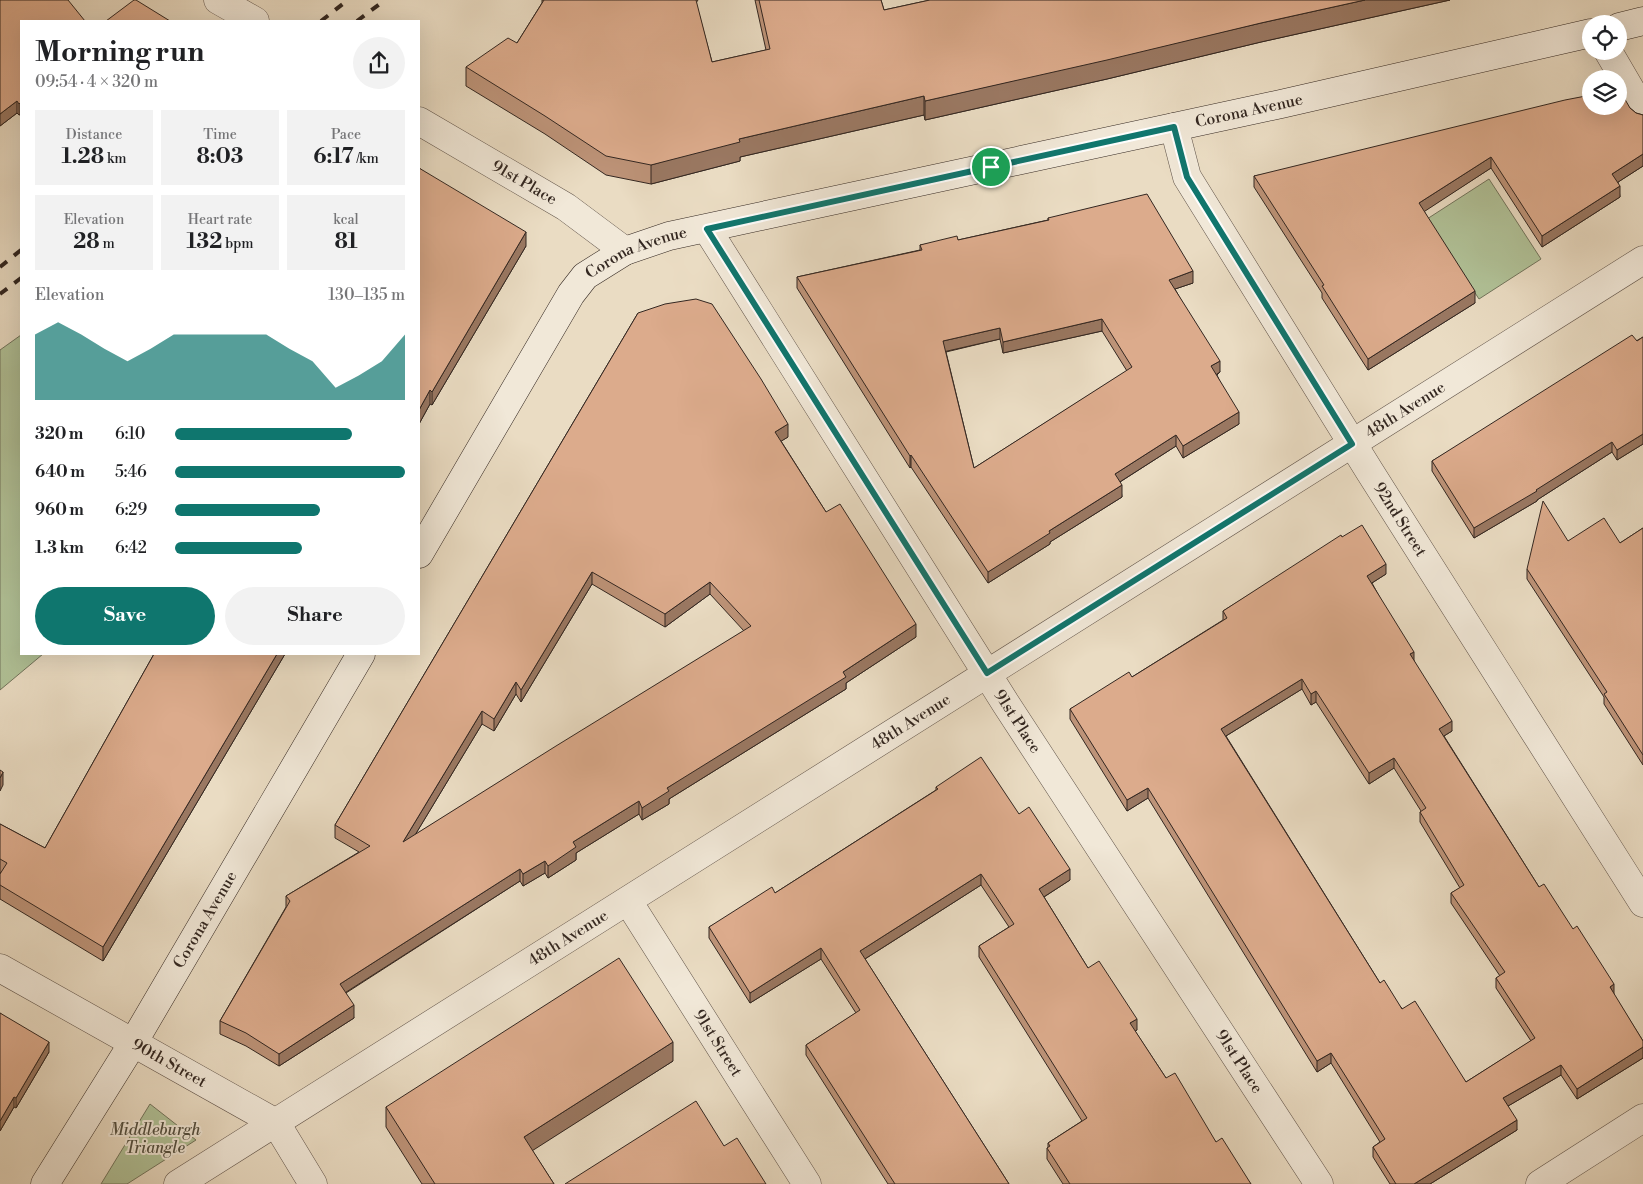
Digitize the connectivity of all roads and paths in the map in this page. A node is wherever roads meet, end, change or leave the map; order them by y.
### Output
1 (1643, 21) edge
2 (1627, 25) edge
3 (1582, 35) edge
4 (1613, 60) edge
5 (1643, 112) edge
6 (420, 122) edge
7 (1174, 127) junction
8 (707, 229) junction
9 (625, 251) junction
10 (1643, 260) edge
11 (1352, 444) junction
12 (420, 552) edge
13 (360, 655) edge
14 (987, 673) junction
15 (628, 901) junction
16 (1643, 903) edge
17 (0, 968) edge
18 (133, 1043) junction
19 (1643, 1118) edge
20 (276, 1123) junction
21 (45, 1184) edge
22 (178, 1184) edge
23 (313, 1184) edge
24 (807, 1184) edge
25 (1319, 1184) edge
26 (1540, 1184) edge

1 - 2 street
3 - 7 street, Corona Avenue
4 - 5 street
6 - 9 street, 91st Place
7 - 8 street, Corona Avenue
7 - 11 street, 92nd Street
8 - 9 street, Corona Avenue
8 - 14 street, 91st Place
9 - 12 street, Corona Avenue
10 - 11 street, 48th Avenue
11 - 14 street, 48th Avenue
11 - 16 street, 92nd Street
13 - 18 street, Corona Avenue
14 - 15 street, 48th Avenue
14 - 25 street, 91st Place
15 - 20 street, 48th Avenue
15 - 24 street, 91st Street
17 - 18 street, 90th Street
18 - 20 street, 90th Street
18 - 21 street, Corona Avenue
19 - 26 street
20 - 22 street, 48th Avenue
20 - 23 street, 90th Street

